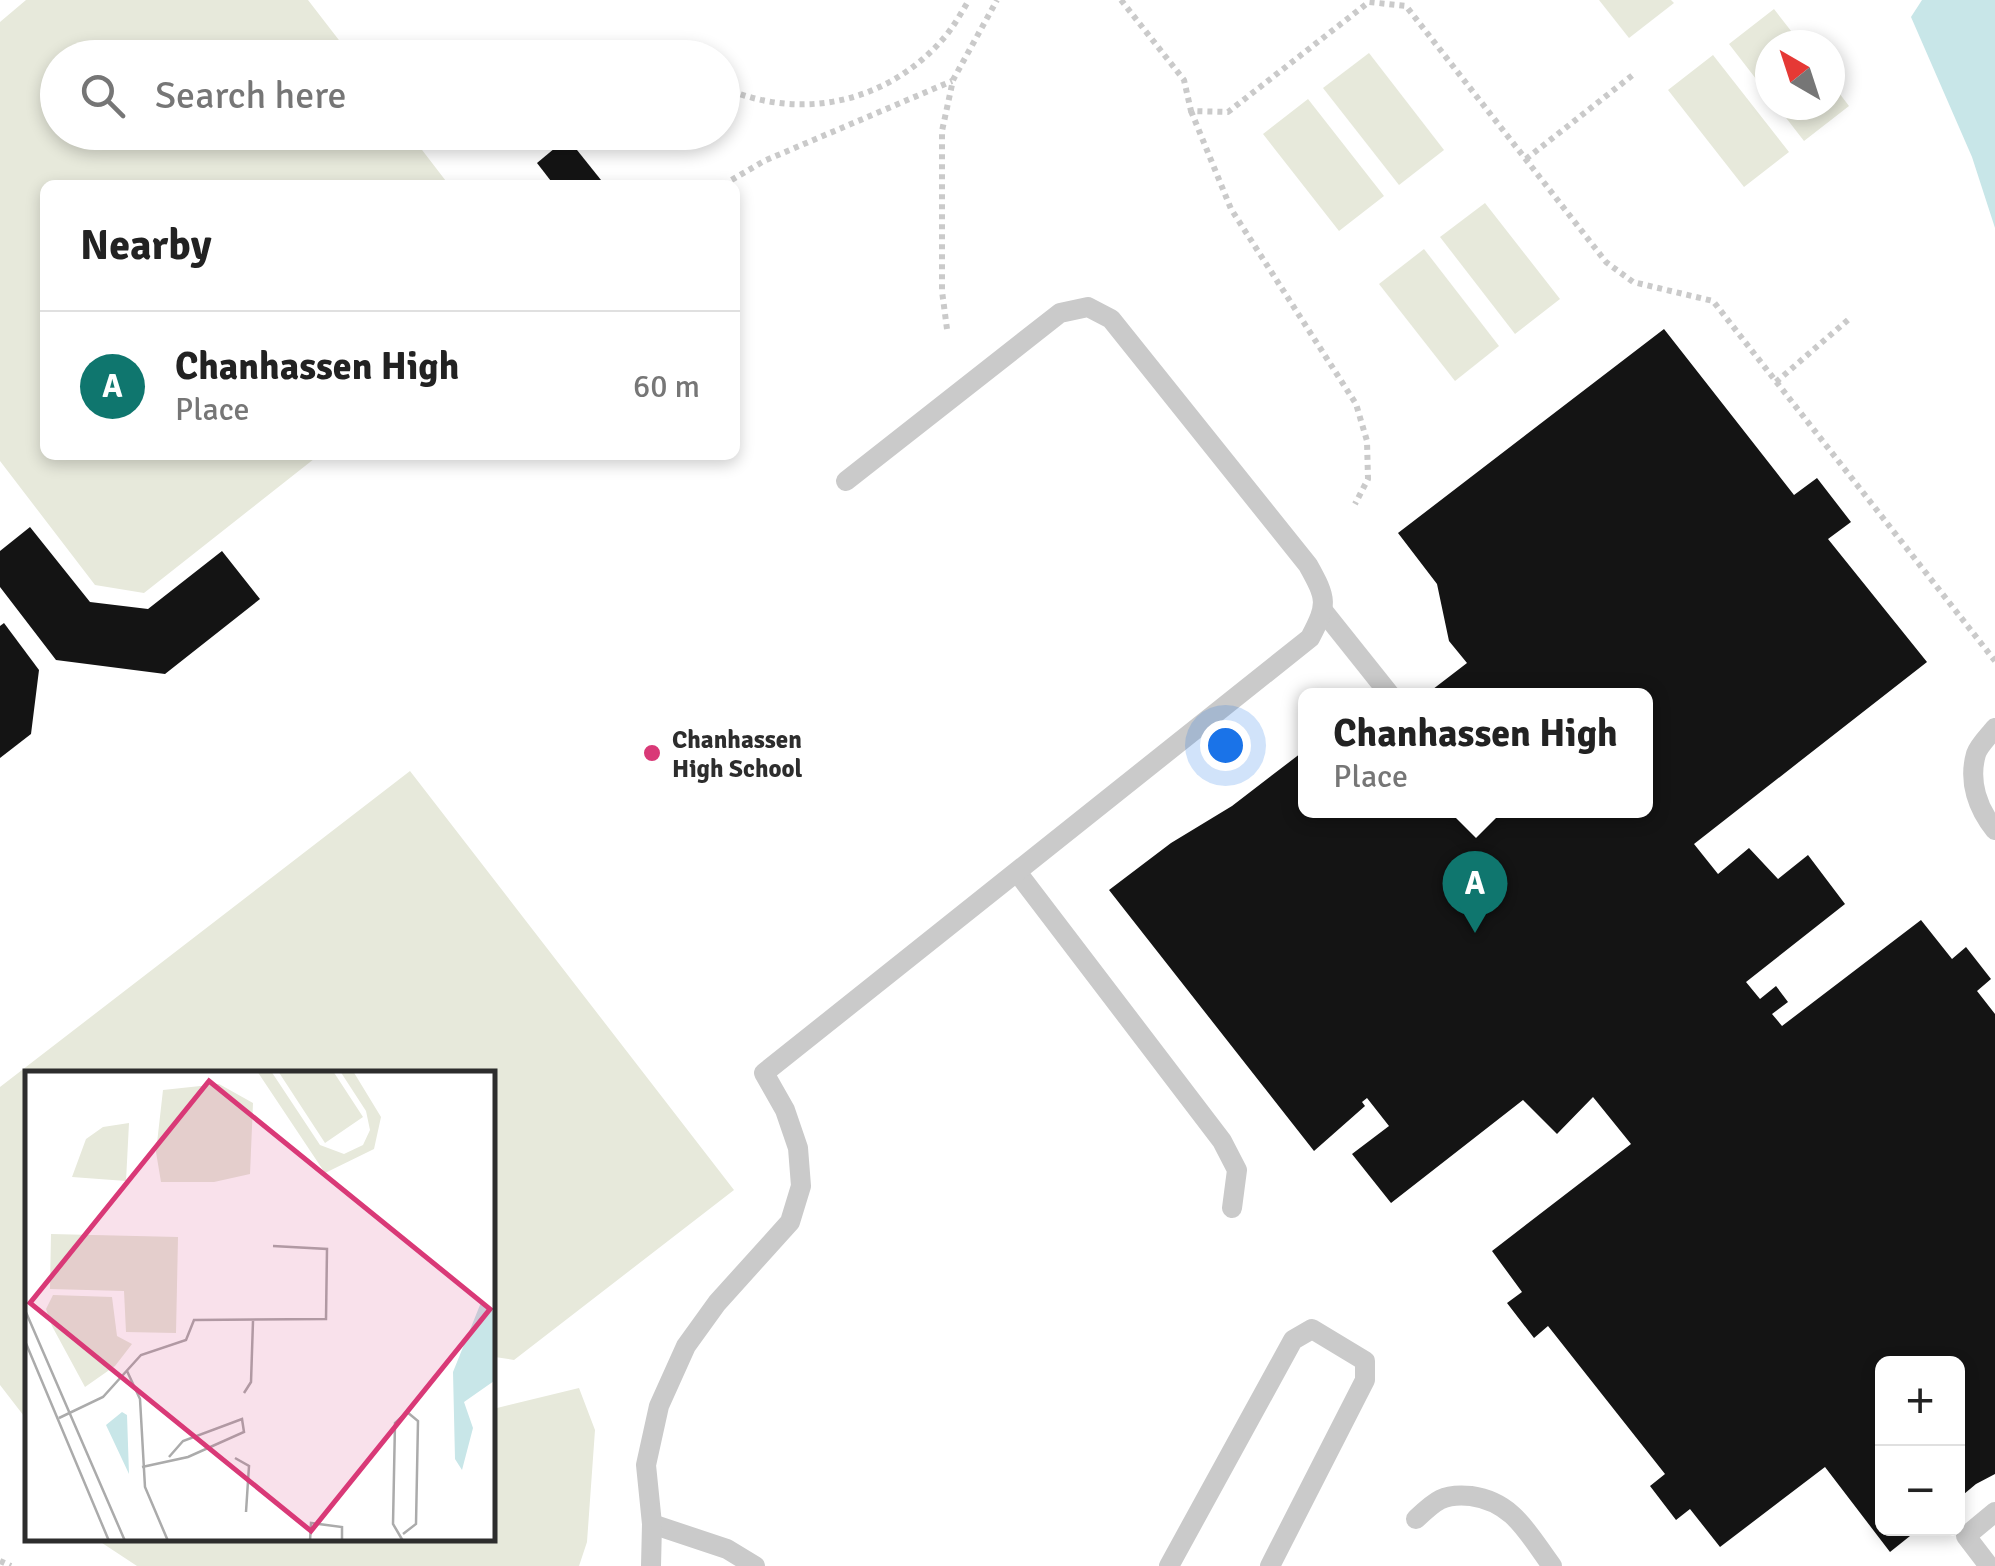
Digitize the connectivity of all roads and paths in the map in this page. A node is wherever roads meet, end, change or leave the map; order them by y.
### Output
1 (970, 0) edge
2 (997, 0) edge
3 (1121, 0) edge
4 (1634, 74) dead end
5 (953, 80) junction
6 (740, 94) edge
7 (1191, 112) junction
8 (1526, 159) junction
9 (732, 180) edge
10 (1849, 320) dead end
11 (947, 329) dead end
12 (1776, 382) junction
13 (846, 481) dead end
14 (1355, 504) dead end
15 (1324, 612) junction
16 (1995, 662) edge
17 (1385, 688) edge
18 (1995, 728) edge
19 (1995, 830) edge
20 (1017, 872) junction
21 (1232, 1208) dead end
22 (1995, 1512) edge
23 (1416, 1520) dead end
24 (652, 1524) junction
25 (0, 1561) edge
26 (10, 1566) edge
27 (651, 1566) edge
28 (755, 1566) edge
29 (1169, 1566) edge
30 (1270, 1566) edge
31 (1552, 1566) edge
32 (1990, 1566) edge

1 - 6 path
2 - 5 path
3 - 7 path
4 - 8 path
5 - 9 path
5 - 11 path
7 - 8 path
7 - 14 path
8 - 12 path
10 - 12 path
12 - 16 path
13 - 15 lane
15 - 17 lane
15 - 20 lane
18 - 19 lane
20 - 21 lane
20 - 24 lane
22 - 32 lane
23 - 31 lane
24 - 27 lane
24 - 28 lane
25 - 26 path
29 - 30 lane

